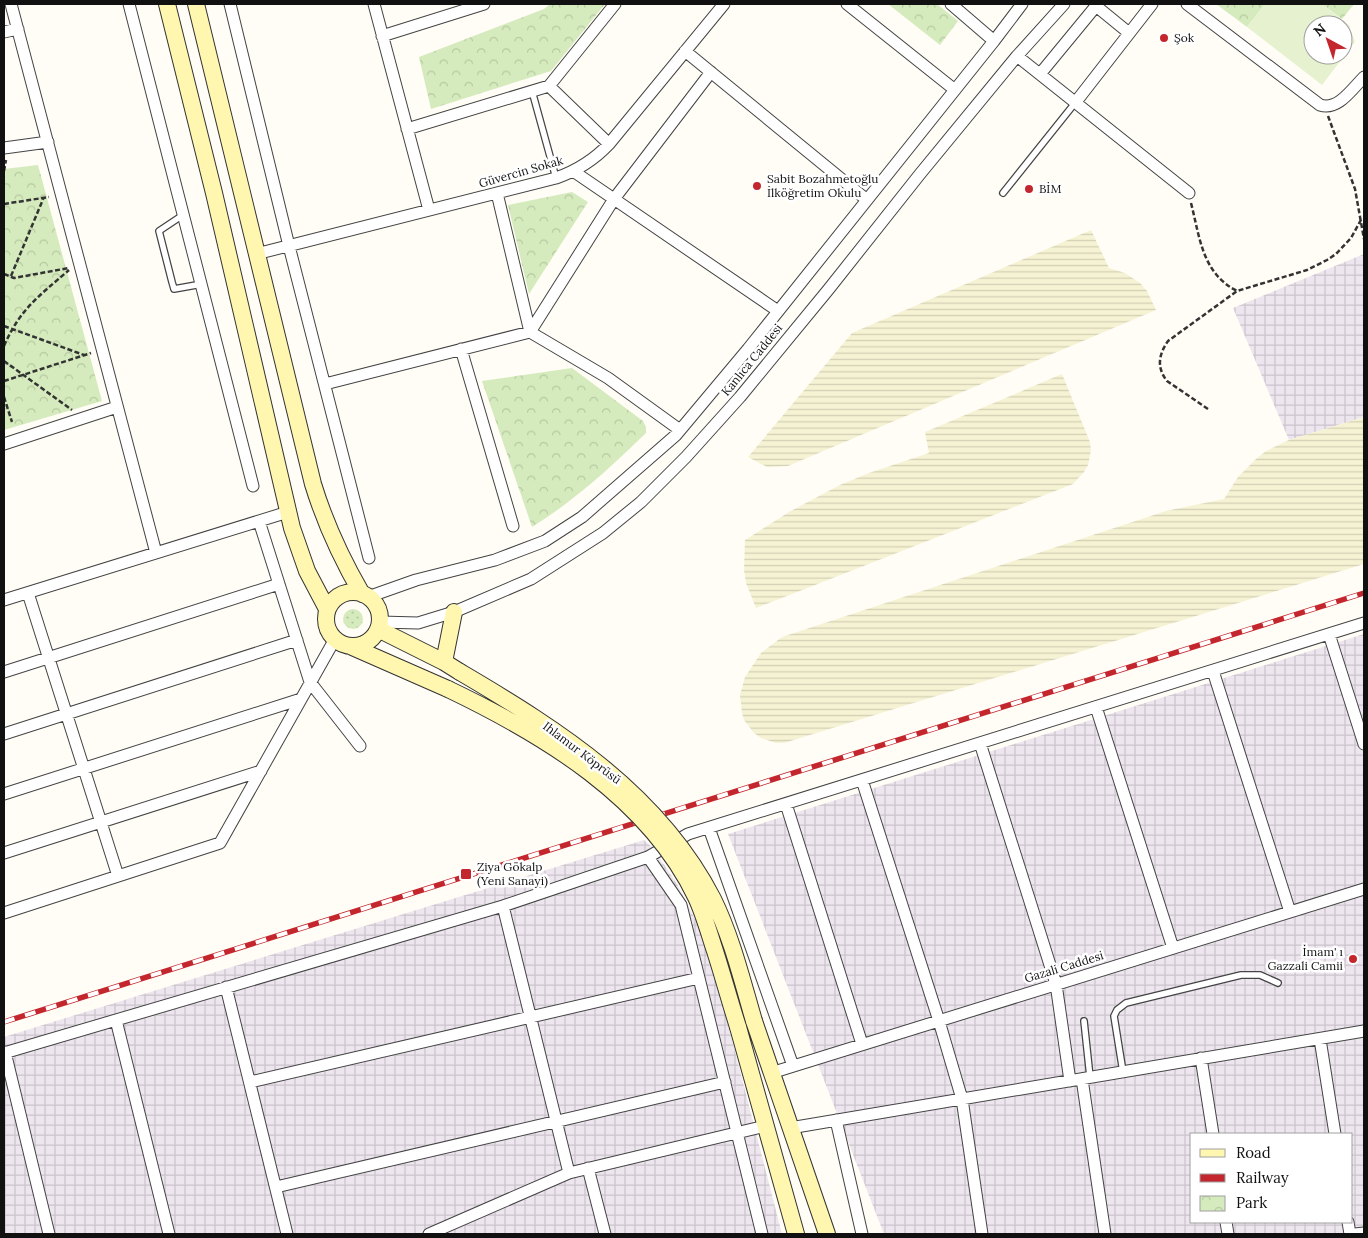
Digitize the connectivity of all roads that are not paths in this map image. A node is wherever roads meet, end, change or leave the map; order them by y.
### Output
1 (11, 4) edge
2 (129, 4) edge
3 (167, 4) edge
4 (196, 4) edge
5 (230, 4) edge
6 (374, 4) edge
7 (484, 4) edge
8 (615, 4) edge
9 (724, 4) edge
10 (847, 4) edge
11 (951, 4) edge
12 (1022, 4) edge
13 (1064, 4) edge
14 (1152, 4) edge
15 (1187, 4) edge
16 (18, 30) junction
17 (4, 32) edge
18 (1130, 33) junction
19 (382, 36) junction
20 (994, 41) junction
21 (685, 51) junction
22 (1017, 56) junction
23 (711, 72) junction
24 (1040, 74) junction
25 (1364, 78) edge
26 (549, 86) junction
27 (955, 90) junction
28 (532, 91) junction
29 (1075, 102) junction
30 (407, 129) junction
31 (48, 142) junction
32 (609, 144) junction
33 (4, 148) edge
34 (573, 171) junction
35 (556, 178) junction
36 (1003, 193) dead end
37 (1188, 193) road end
38 (497, 194) junction
39 (614, 199) junction
40 (867, 200) junction
41 (430, 210) junction
42 (184, 214) junction
43 (289, 246) junction
44 (256, 254) junction
45 (202, 284) junction
46 (778, 311) junction
47 (530, 332) junction
48 (461, 350) junction
49 (325, 384) junction
50 (117, 407) junction
51 (680, 430) junction
52 (4, 444) edge
53 (254, 486) dead end
54 (288, 512) junction
55 (259, 522) junction
56 (513, 526) dead end
57 (156, 553) junction
58 (369, 558) dead end
59 (279, 584) junction
60 (28, 593) junction
61 (365, 595) junction
62 (4, 600) edge
63 (327, 610) junction
64 (454, 612) junction
65 (1364, 623) edge
66 (379, 625) junction
67 (1329, 634) junction
68 (334, 639) junction
69 (297, 640) junction
70 (350, 646) junction
71 (48, 658) junction
72 (444, 662) junction
73 (1213, 671) junction
74 (4, 672) edge
75 (310, 682) junction
76 (301, 699) junction
77 (1096, 707) junction
78 (66, 714) junction
79 (4, 734) edge
80 (980, 744) junction
81 (1364, 744) edge
82 (360, 746) dead end
83 (84, 769) junction
84 (261, 771) junction
85 (862, 780) junction
86 (4, 794) edge
87 (786, 804) junction
88 (101, 822) junction
89 (709, 828) junction
90 (4, 853) edge
91 (648, 857) junction
92 (118, 876) junction
93 (1364, 889) edge
94 (503, 906) junction
95 (1290, 912) junction
96 (4, 913) edge
97 (1173, 948) junction
98 (699, 978) junction
99 (1278, 983) dead end
100 (1056, 984) junction
101 (226, 987) junction
102 (531, 1017) junction
103 (116, 1020) junction
104 (939, 1021) junction
105 (1084, 1021) dead end
106 (1364, 1031) edge
107 (1320, 1039) junction
108 (862, 1044) junction
109 (4, 1052) edge
110 (1201, 1058) junction
111 (792, 1066) junction
112 (771, 1072) junction
113 (1123, 1072) junction
114 (1086, 1078) junction
115 (1070, 1081) junction
116 (250, 1082) junction
117 (725, 1082) junction
118 (962, 1099) junction
119 (836, 1120) junction
120 (556, 1121) junction
121 (765, 1126) junction
122 (790, 1128) junction
123 (737, 1132) junction
124 (1213, 1133) edge
125 (1335, 1133) edge
126 (588, 1168) junction
127 (569, 1173) junction
128 (276, 1187) junction
129 (446, 1231) edge
130 (1364, 1233) edge
131 (50, 1234) edge
132 (169, 1234) edge
133 (287, 1234) edge
134 (429, 1234) edge
135 (605, 1234) edge
136 (762, 1234) edge
137 (796, 1234) edge
138 (827, 1234) edge
139 (862, 1234) edge
140 (982, 1234) edge
141 (1105, 1234) edge
142 (1355, 1234) edge

1 - 16 street
2 - 42 street
3 - 54 street
4 - 44 street
5 - 43 street
6 - 19 street
7 - 19 street
8 - 26 street
9 - 21 street, Güvercin Sokak
10 - 27 street
11 - 20 street
12 - 20 street, Kanlıca Caddesi
13 - 22 street, Kanlıca Caddesi
14 - 18 street
15 - 25 street
16 - 17 street
16 - 31 street
18 - 24 street
18 - 29 street
19 - 30 street
20 - 27 street, Kanlıca Caddesi
21 - 23 street
21 - 32 street, Güvercin Sokak
22 - 24 street
22 - 64 street, Kanlıca Caddesi
23 - 39 street
23 - 40 street
24 - 29 street
26 - 28 street
26 - 32 street
27 - 40 street, Kanlıca Caddesi
28 - 30 street
28 - 35 lane
29 - 36 lane
29 - 37 street
30 - 41 street
31 - 33 street
31 - 50 street
32 - 34 street, Güvercin Sokak
34 - 35 street, Güvercin Sokak
34 - 39 street
35 - 38 street, Güvercin Sokak
38 - 41 street, Güvercin Sokak
38 - 47 street
39 - 46 street
39 - 47 street
40 - 46 street, Kanlıca Caddesi
41 - 43 street, Güvercin Sokak
42 - 45 street
42 - 45 lane
43 - 44 street, Güvercin Sokak
43 - 49 street
44 - 61 street
45 - 53 street
46 - 51 street, Kanlıca Caddesi
47 - 48 street
47 - 51 street
48 - 49 street
48 - 56 street
49 - 58 street
50 - 52 street
50 - 57 street
51 - 61 street, Kanlıca Caddesi
54 - 55 street
54 - 63 street
55 - 57 street
55 - 59 street
57 - 60 street
59 - 69 street
59 - 71 street
60 - 62 street
60 - 71 street
61 - 63 street
61 - 66 street
63 - 68 street
64 - 66 street, Kanlıca Caddesi
64 - 72 street
65 - 67 street
66 - 70 street
66 - 72 street, Ihlamur Köprüsü
67 - 73 street
67 - 81 street
68 - 70 street
68 - 75 street
69 - 75 street
69 - 78 street
70 - 121 street, Ihlamur Köprüsü, bridge
71 - 74 street
71 - 78 street
72 - 112 street, Ihlamur Köprüsü, bridge
73 - 77 street
73 - 95 street
75 - 76 street
75 - 82 street
76 - 83 street
76 - 84 street
77 - 80 street
77 - 97 street
78 - 79 street
78 - 83 street
80 - 85 street
80 - 100 street
83 - 86 street
83 - 88 street
84 - 88 street
84 - 92 street
85 - 87 street
85 - 104 street
87 - 89 street
87 - 108 street
88 - 90 street
88 - 92 street
89 - 91 street
89 - 111 street
91 - 94 street
91 - 98 street
92 - 96 street
93 - 95 street, Gazali Caddesi
94 - 101 street
94 - 102 street
95 - 97 street, Gazali Caddesi
97 - 100 street, Gazali Caddesi
98 - 102 street
98 - 117 street
99 - 113 lane
100 - 104 street, Gazali Caddesi
100 - 115 street
101 - 103 street
101 - 116 street
102 - 116 street
102 - 120 street
103 - 109 street
103 - 132 street
104 - 108 street, Gazali Caddesi
104 - 118 street
105 - 114 lane
106 - 107 street
107 - 110 street
107 - 125 street
108 - 111 street, Gazali Caddesi
109 - 131 street
110 - 113 street
110 - 124 street
111 - 112 street, Gazali Caddesi
112 - 122 street, Ihlamur Köprüsü
113 - 114 street
114 - 115 street
114 - 141 street
115 - 118 street
116 - 128 street
117 - 120 street
117 - 123 street
118 - 119 street
118 - 140 street
119 - 122 street
119 - 139 street
120 - 127 street
120 - 128 street
121 - 123 street
121 - 137 street, Ihlamur Köprüsü
122 - 138 street, Ihlamur Köprüsü
123 - 126 street
123 - 136 street
126 - 127 street
126 - 135 street
127 - 129 street
128 - 133 street
129 - 134 street
130 - 142 street

